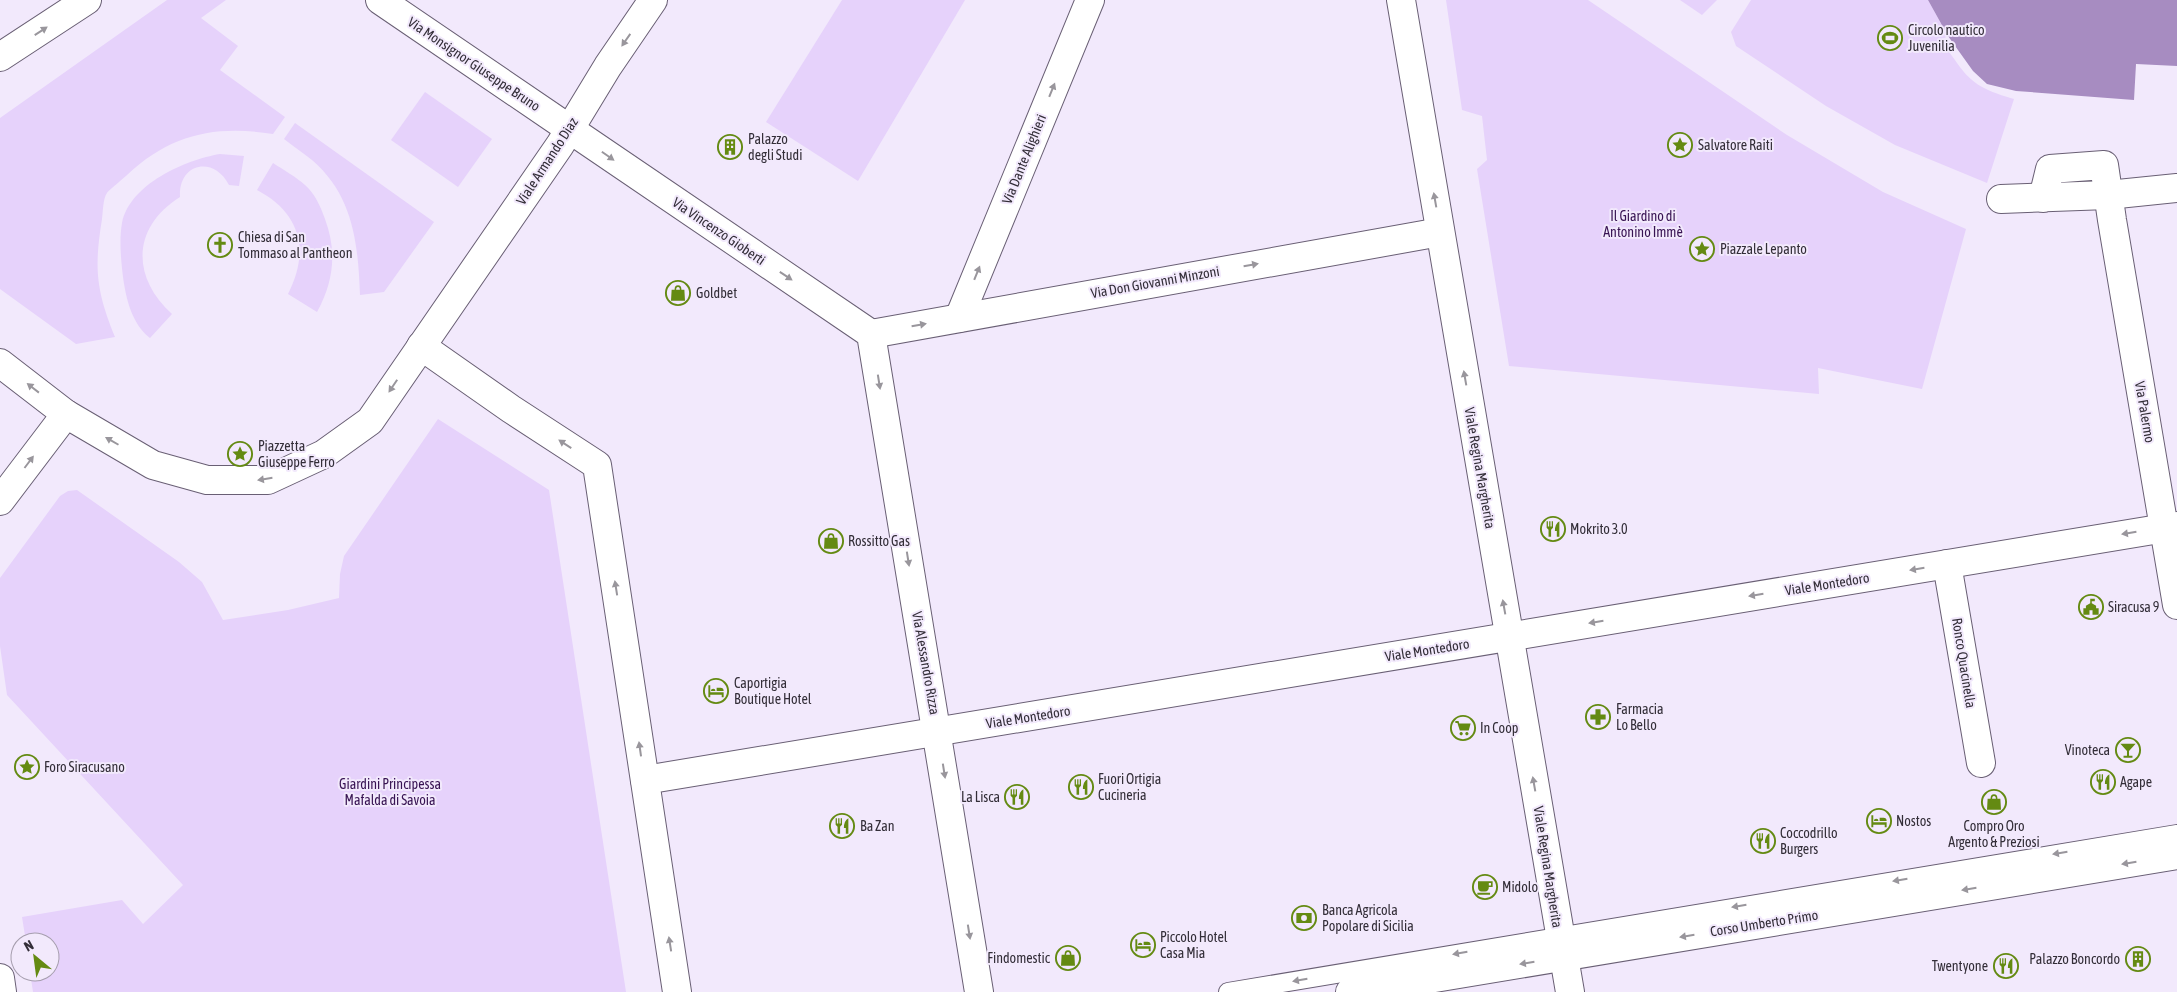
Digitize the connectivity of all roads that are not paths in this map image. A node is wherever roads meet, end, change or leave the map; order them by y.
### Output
1 (87, 0) edge
2 (380, 0) edge
3 (654, 0) edge
4 (1090, 0) edge
5 (1401, 0) edge
6 (0, 57) edge
7 (568, 128) junction
8 (2177, 188) edge
9 (2001, 199) dead end
10 (2110, 207) junction
11 (1440, 232) junction
12 (959, 318) junction
13 (871, 334) junction
14 (421, 346) junction
15 (0, 363) edge
16 (66, 414) junction
17 (0, 501) edge
18 (2170, 527) edge
19 (1947, 564) junction
20 (2177, 605) edge
21 (1509, 637) junction
22 (937, 731) junction
23 (1980, 763) dead end
24 (645, 780) junction
25 (2177, 834) edge
26 (2177, 855) edge
27 (1562, 946) junction
28 (0, 978) edge
29 (2, 992) edge
30 (677, 992) edge
31 (979, 992) edge
32 (1228, 992) edge
33 (1350, 992) edge
34 (1570, 992) edge

6 -> 1 street
2 - 7 street, Via Monsignor Giuseppe Bruno
3 -> 7 street, Viale Armando Diaz
12 -> 4 street, Via Dante Alighieri
11 -> 5 street, Viale Regina Margherita
7 -> 13 street, Via Vincenzo Gioberti
7 - 14 street, Viale Armando Diaz
8 - 10 street
9 - 10 street
10 - 18 street, Via Palermo
12 -> 11 street, Via Don Giovanni Minzoni
21 -> 11 street, Viale Regina Margherita
13 -> 12 street, Via Don Giovanni Minzoni
13 -> 22 street, Via Alessandro Rizza
14 -> 16 street, Viale Armando Diaz
24 -> 14 street
16 -> 15 street, Viale Armando Diaz
17 -> 16 street
18 -> 19 street, Viale Montedoro
18 - 20 street, Via Palermo
19 -> 21 street, Viale Montedoro
19 - 23 street, Ronco Quacinella
21 - 22 street, Viale Montedoro
27 -> 21 street, Viale Regina Margherita
22 - 24 street, Viale Montedoro
22 -> 31 street, Via Alessandro Rizza
30 -> 24 street
25 -> 27 lane
26 -> 27 street, Corso Umberto Primo
27 -> 32 lane
27 -> 33 street, Corso Umberto Primo
27 - 34 street, Viale Regina Margherita
28 - 29 street

